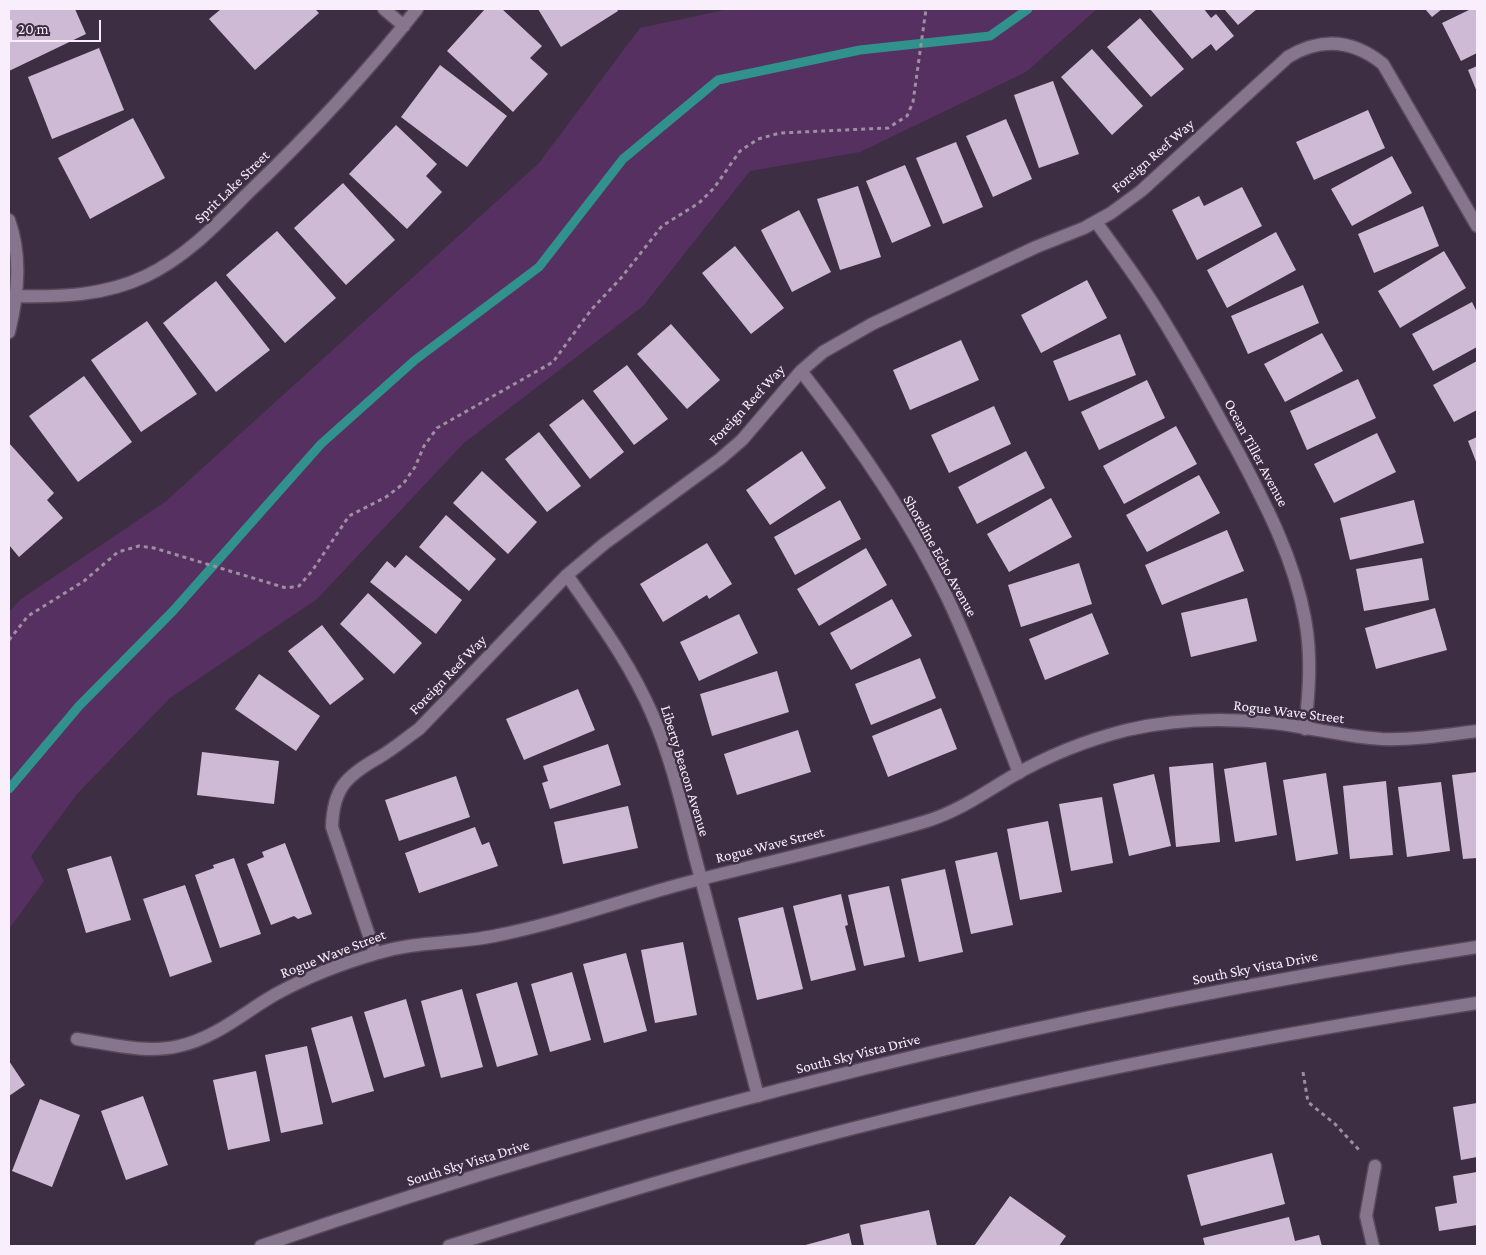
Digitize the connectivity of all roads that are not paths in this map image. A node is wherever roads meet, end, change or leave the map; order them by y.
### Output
1 (384, 9) edge
2 (417, 9) edge
3 (404, 26) junction
4 (9, 220) edge
5 (1096, 222) junction
6 (1477, 226) edge
7 (16, 296) junction
8 (9, 332) edge
9 (800, 371) junction
10 (566, 575) junction
11 (1305, 728) junction
12 (1477, 731) edge
13 (1019, 773) junction
14 (701, 879) junction
15 (1477, 948) edge
16 (375, 953) junction
17 (1477, 1003) edge
18 (77, 1039) dead end
19 (758, 1096) junction
20 (1375, 1166) road end
21 (261, 1246) edge
22 (449, 1246) edge
23 (1373, 1246) edge

1 - 3 street
2 - 3 street, Sprit Lake Street
3 - 7 street, Sprit Lake Street
4 - 7 street
5 - 6 street, Foreign Reef Way
5 - 9 street, Foreign Reef Way
5 - 11 street, Ocean Tiller Avenue
7 - 8 street
9 - 10 street, Foreign Reef Way
9 - 13 street, Shoreline Echo Avenue
10 - 14 street, Liberty Beacon Avenue
10 - 16 street, Foreign Reef Way
11 - 12 street, Rogue Wave Street
11 - 13 street, Rogue Wave Street
13 - 14 street, Rogue Wave Street
14 - 16 street, Rogue Wave Street
14 - 19 street, Liberty Beacon Avenue
15 - 19 street, South Sky Vista Drive
16 - 18 street, Rogue Wave Street
17 - 22 street
19 - 21 street, South Sky Vista Drive
20 - 23 street

